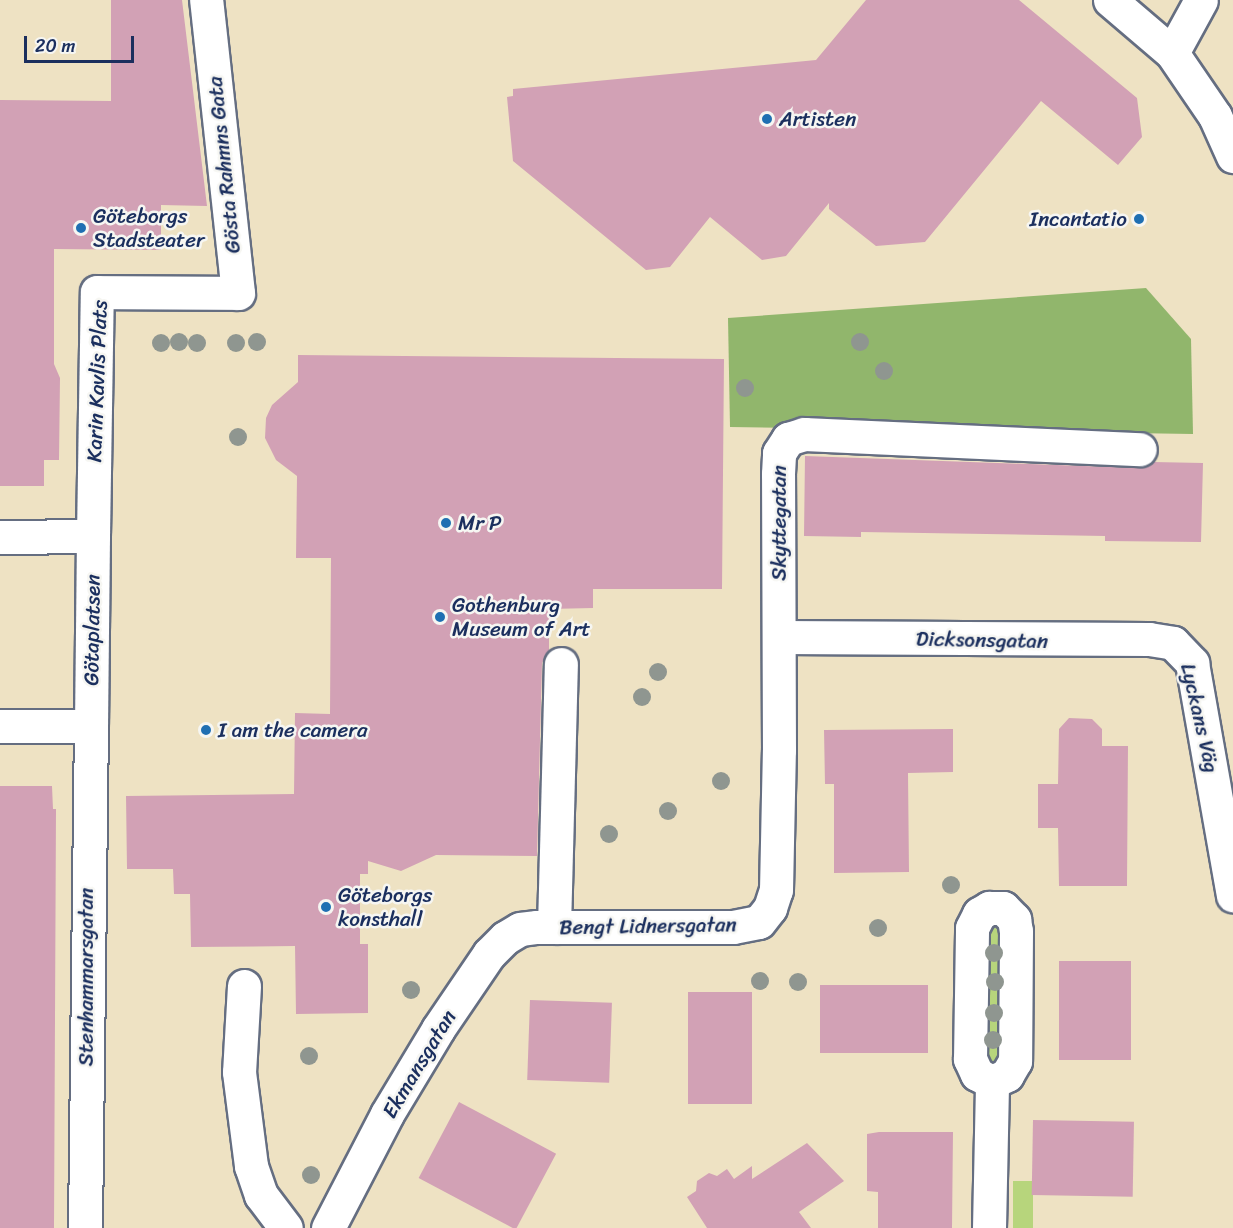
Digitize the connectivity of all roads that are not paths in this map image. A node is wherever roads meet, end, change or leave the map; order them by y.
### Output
1 (206, 0) edge
2 (1110, 0) edge
3 (1201, 0) edge
4 (1172, 52) junction
5 (1224, 114) edge
6 (1233, 156) edge
7 (237, 293) joint
8 (1140, 449) dead end
9 (93, 536) junction
10 (0, 537) edge
11 (780, 637) junction
12 (1182, 649) joint
13 (561, 664) dead end
14 (0, 726) edge
15 (91, 726) junction
16 (1233, 895) edge
17 (759, 922) joint
18 (546, 927) junction
19 (244, 986) dead end
20 (992, 1082) dead end
21 (85, 1228) edge
22 (286, 1228) edge
23 (328, 1228) edge
24 (989, 1228) edge

1 - 7 street, Gösta Rahmns Gata
2 - 4 street
3 - 4 street
4 - 5 street
5 - 6 street
7 - 9 street, Karin Kavlis Plats
8 - 11 street, Skyttegatan
9 - 10 street
9 - 15 street, Götaplatsen
11 - 12 street, Dicksonsgatan
11 - 17 street, Skyttegatan
12 - 16 street, Lyckans Väg
13 - 18 street
14 - 15 street
15 - 21 street, Stenhammarsgatan
17 - 18 street, Bengt Lidnersgatan
18 - 23 street, Ekmansgatan
19 - 22 street
20 - 24 street

